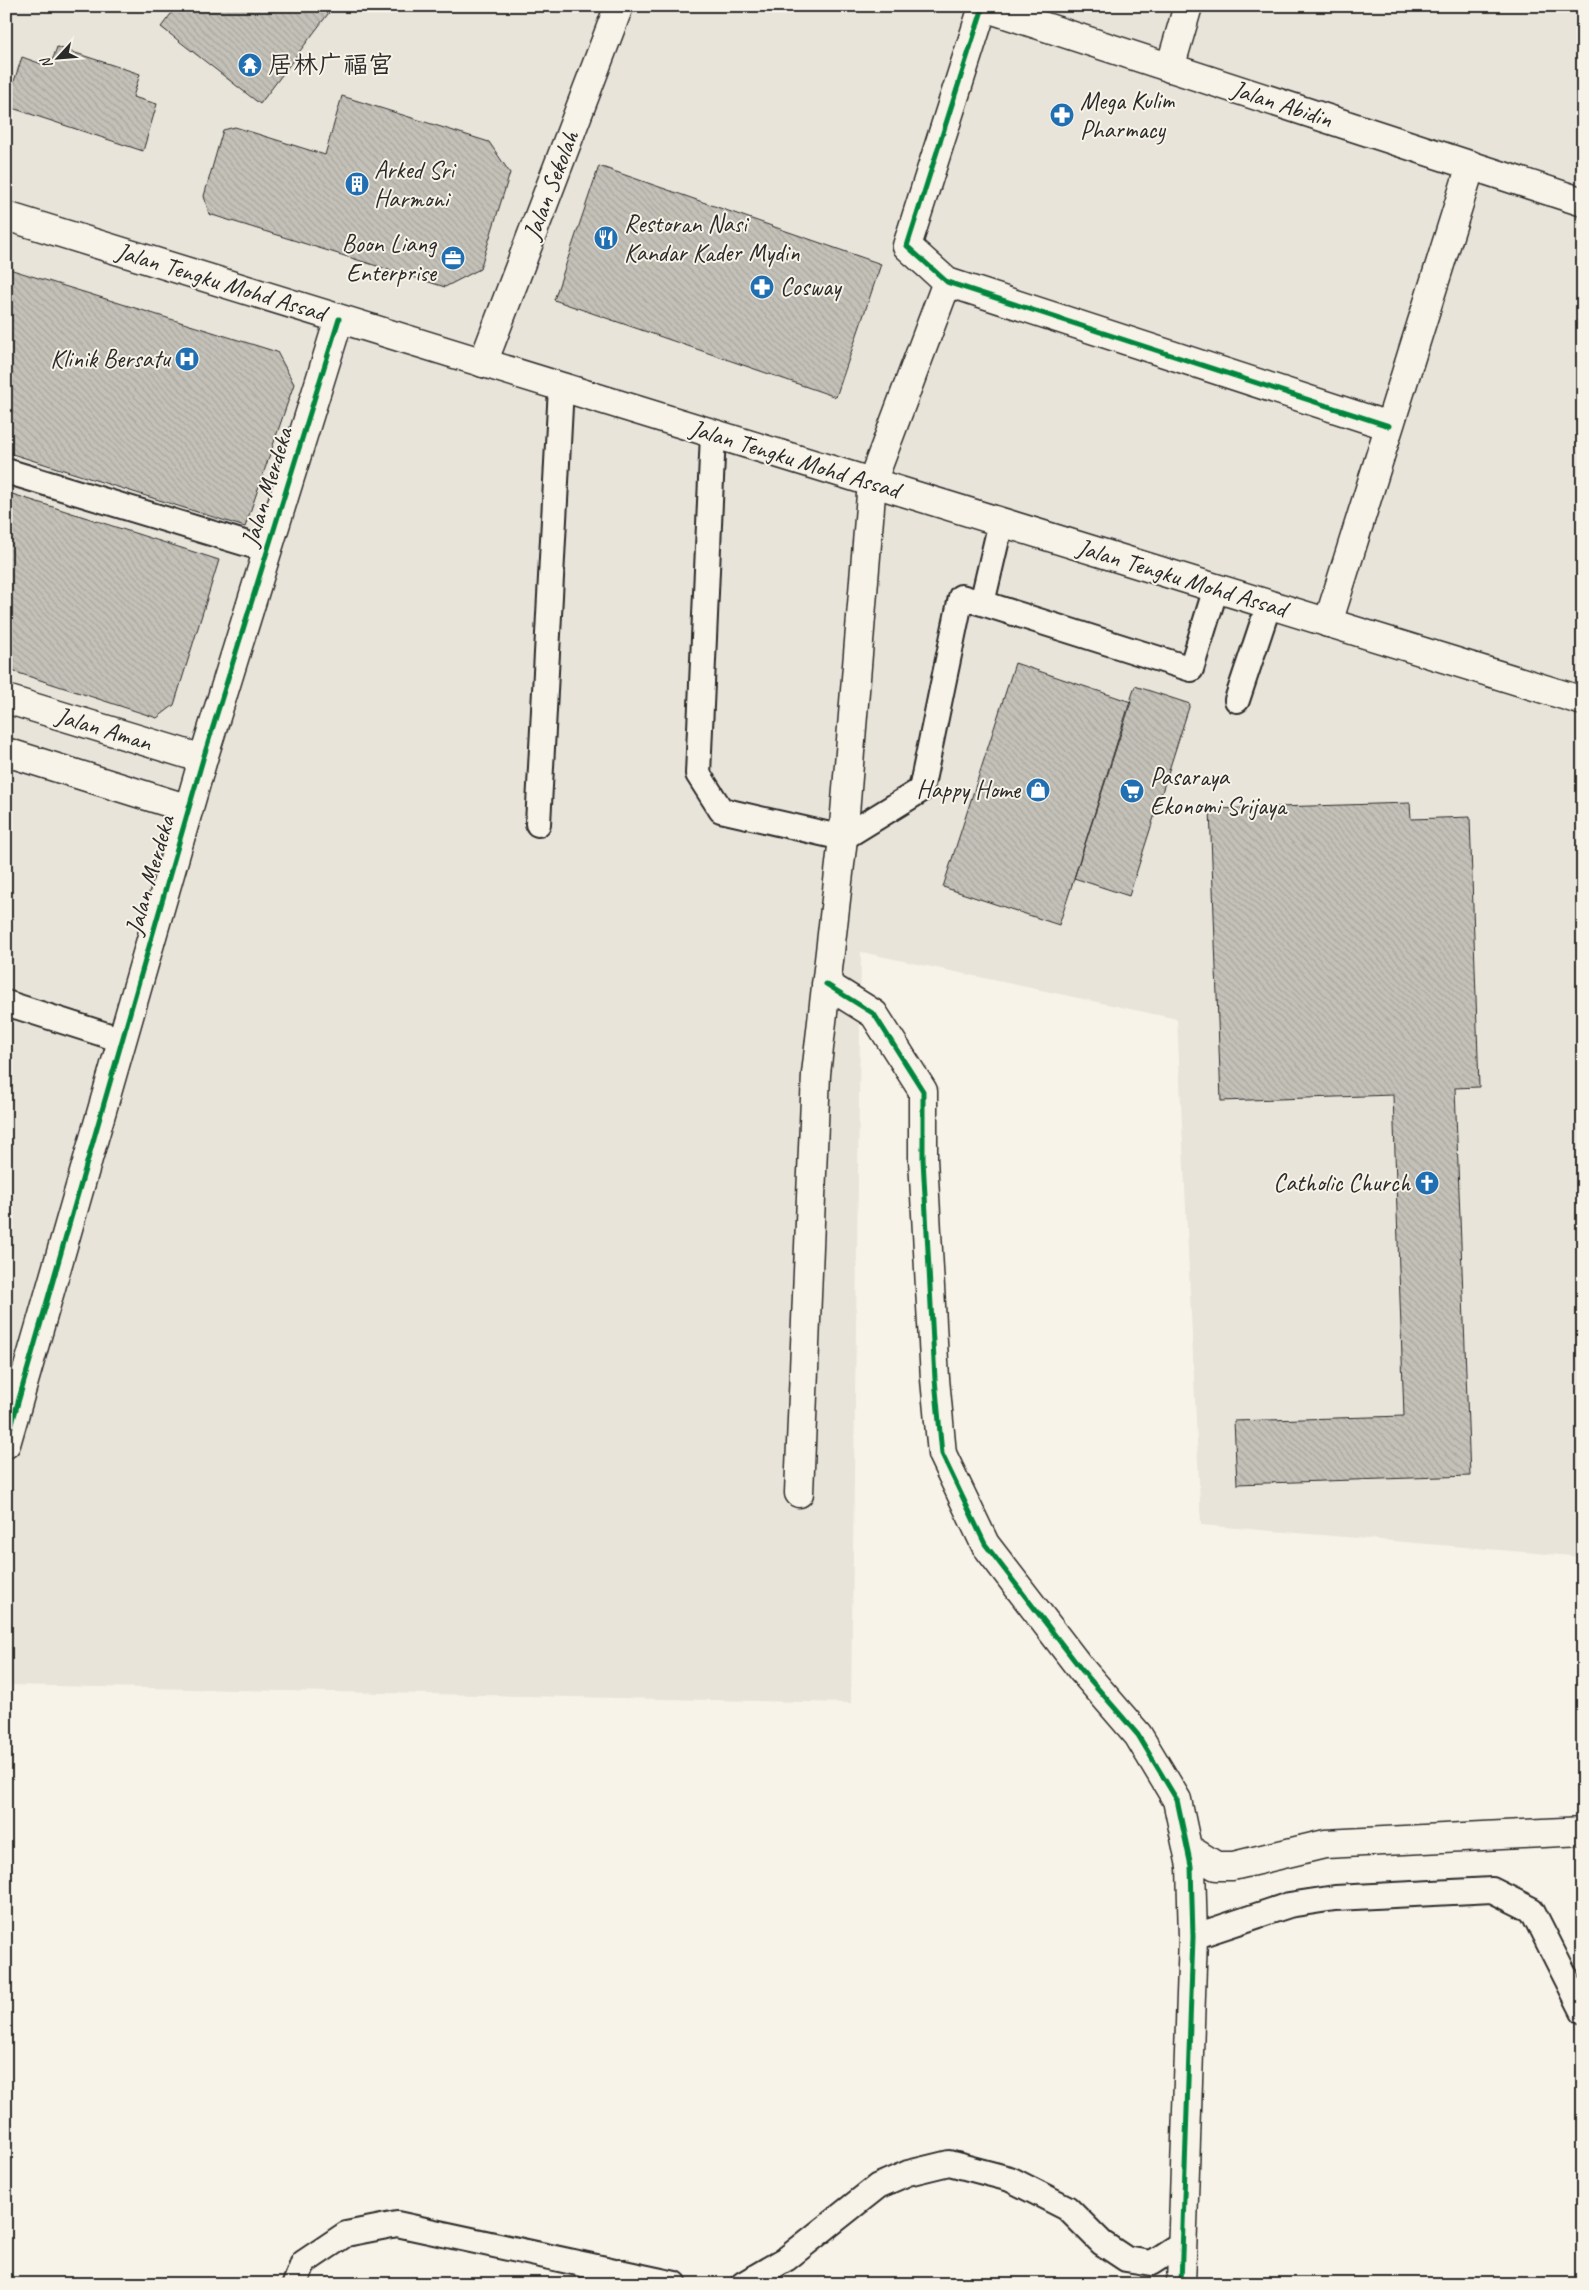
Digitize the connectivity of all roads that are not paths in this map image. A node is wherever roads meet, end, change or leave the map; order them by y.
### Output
1 (619, 6) edge
2 (1188, 6) edge
3 (982, 7) edge
4 (1170, 68) junction
5 (1471, 166) junction
6 (1583, 202) edge
7 (6, 216) edge
8 (946, 282) junction
9 (339, 319) junction
10 (483, 363) junction
11 (560, 387) junction
12 (1388, 426) junction
13 (713, 434) junction
14 (6, 471) edge
15 (872, 482) junction
16 (1001, 522) junction
17 (267, 550) junction
18 (1216, 588) junction
19 (982, 604) junction
20 (1269, 604) junction
21 (1328, 623) junction
22 (6, 699) edge
23 (1581, 699) edge
24 (1237, 700) dead end
25 (6, 752) edge
26 (203, 759) junction
27 (189, 809) junction
28 (538, 824) dead end
29 (842, 838) junction
30 (826, 984) junction
31 (6, 1003) edge
32 (122, 1040) junction
33 (7, 1439) edge
34 (799, 1492) dead end
35 (1583, 1831) edge
36 (1189, 1857) junction
37 (1193, 1936) junction
38 (1583, 2011) edge
39 (1182, 2244) junction
40 (295, 2284) edge
41 (675, 2284) edge
42 (743, 2284) edge
43 (1181, 2284) edge

1 - 10 street, Jalan Sekolah
2 - 4 street
3 - 4 street, Jalan Abidin
3 - 8 street
4 - 5 street, Jalan Abidin
5 - 6 street, Jalan Abidin
5 - 12 street
7 - 9 street, Jalan Tengku Mohd Assad
8 - 12 street
8 - 15 street
9 - 10 street, Jalan Tengku Mohd Assad
9 - 17 street, Jalan Merdeka
10 - 11 street, Jalan Tengku Mohd Assad
11 - 13 street, Jalan Tengku Mohd Assad
11 - 28 lane
12 - 21 street
13 - 15 street, Jalan Tengku Mohd Assad
13 - 29 lane
14 - 17 lane
15 - 16 street, Jalan Tengku Mohd Assad
15 - 29 street
16 - 18 street, Jalan Tengku Mohd Assad
16 - 19 lane
17 - 26 street, Jalan Merdeka
18 - 19 lane
18 - 20 street, Jalan Tengku Mohd Assad
19 - 29 lane
20 - 21 street, Jalan Tengku Mohd Assad
20 - 24 lane
21 - 23 street, Jalan Tengku Mohd Assad
22 - 26 street, Jalan Aman
25 - 27 street, Jalan Aman
26 - 27 street, Jalan Merdeka
27 - 32 street, Jalan Merdeka
29 - 30 street
30 - 34 street
30 - 36 street
31 - 32 lane
32 - 33 street, Jalan Merdeka
35 - 36 street
36 - 37 street
37 - 38 lane
37 - 39 street
39 - 42 lane
39 - 43 street
40 - 41 lane

